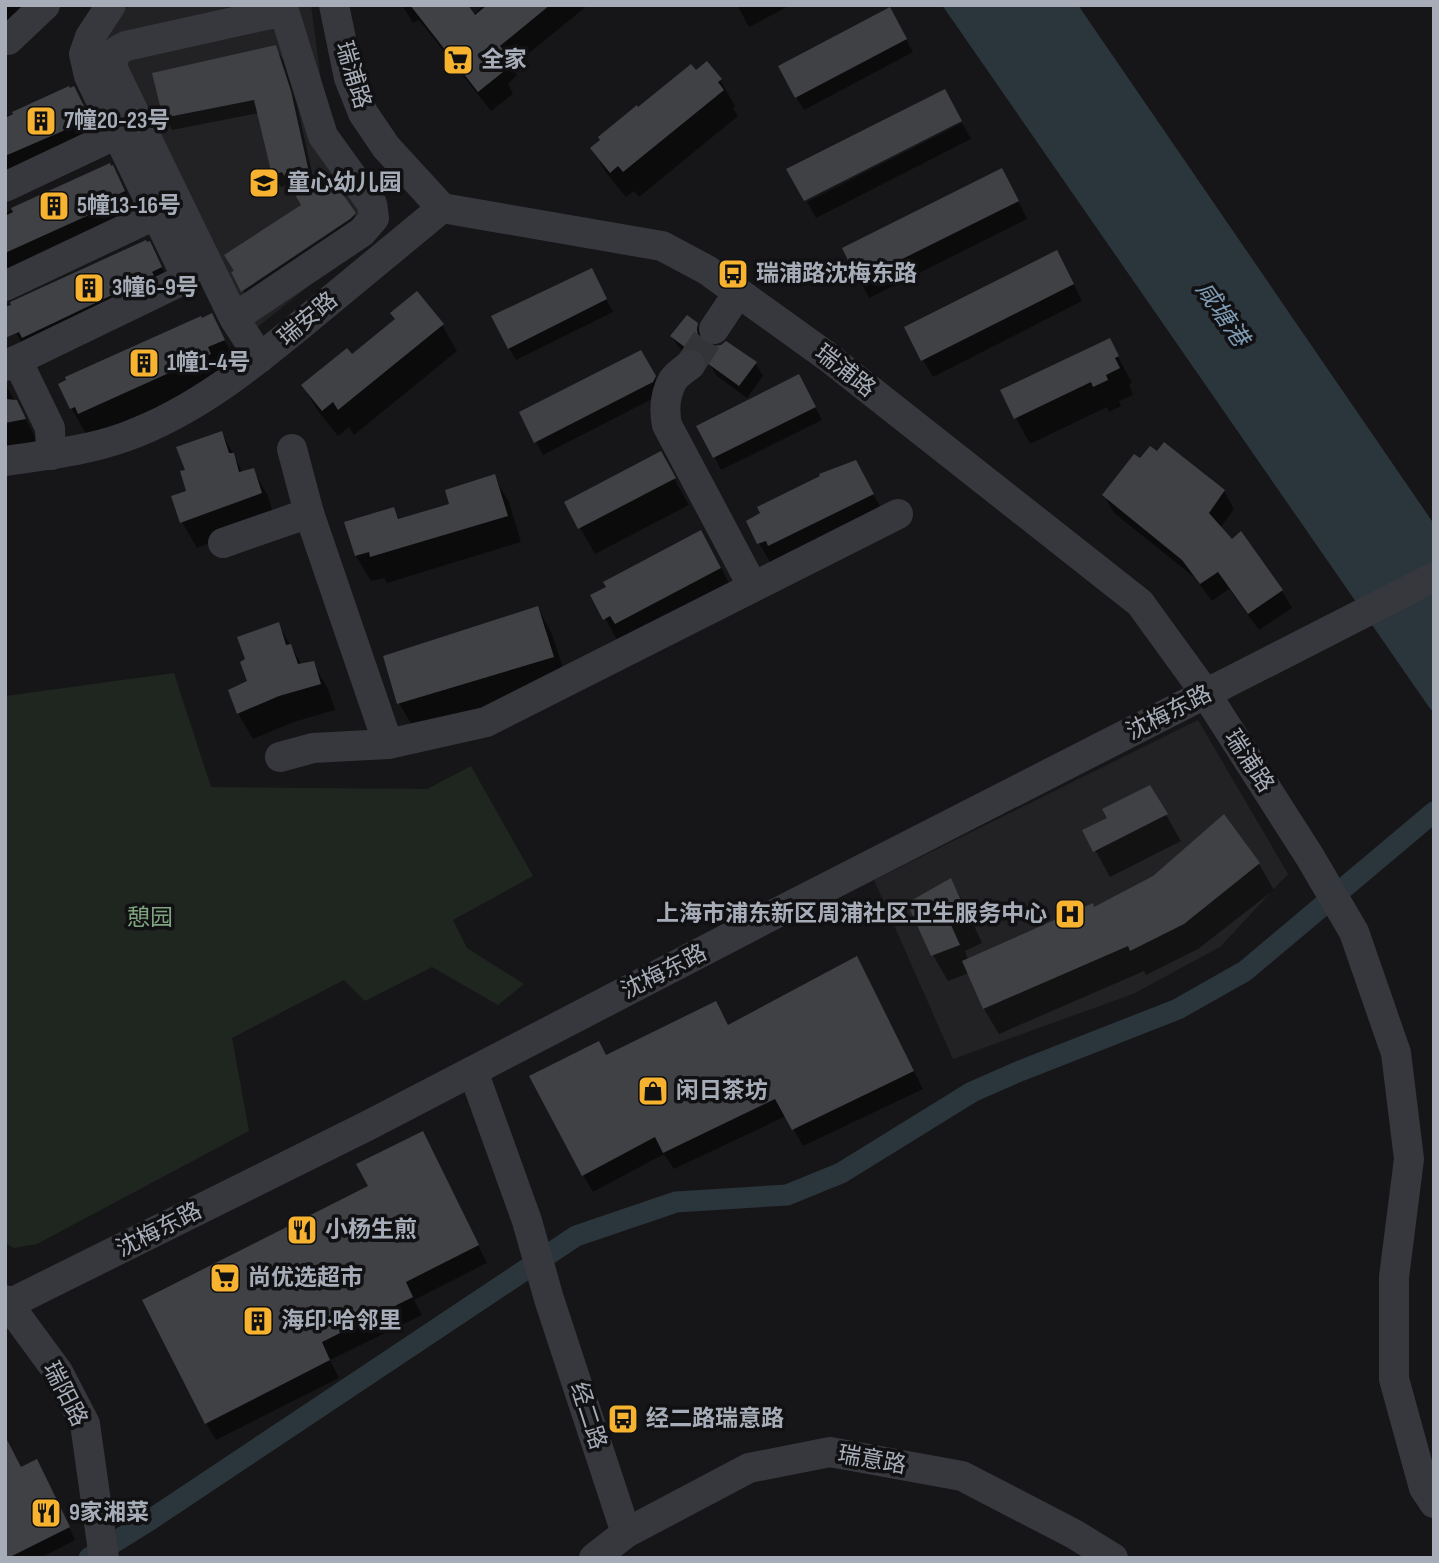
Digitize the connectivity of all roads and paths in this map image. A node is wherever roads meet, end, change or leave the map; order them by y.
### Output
1 (45, 5) edge
2 (111, 5) edge
3 (334, 5) edge
4 (8, 40) dead end
5 (363, 113) junction
6 (117, 134) junction
7 (323, 136) junction
8 (5, 187) edge
9 (442, 208) junction
10 (157, 214) junction
11 (5, 286) edge
12 (738, 293) junction
13 (234, 318) junction
14 (714, 329) tunnel mouth
15 (260, 358) junction
16 (11, 363) edge
17 (690, 365) tunnel mouth
18 (292, 449) dead end
19 (51, 454) junction
20 (5, 461) edge
21 (309, 513) junction
22 (898, 514) dead end
23 (223, 543) dead end
24 (1434, 577) edge
25 (752, 587) junction
26 (1206, 694) junction
27 (388, 744) junction
28 (280, 757) dead end
29 (472, 1072) junction
30 (6, 1304) edge
31 (1434, 1503) edge
32 (626, 1533) junction
33 (104, 1558) edge
34 (594, 1558) edge
35 (1113, 1558) edge

1 - 4 street
2 - 6 street
3 - 5 street, 瑞浦路
5 - 7 street
5 - 9 street, 瑞浦路
6 - 8 street
6 - 10 street
7 - 13 street
7 - 13 street
9 - 12 street, 瑞浦路
9 - 15 street, 瑞安路
10 - 11 street
10 - 16 street
12 - 14 street
12 - 26 street, 瑞浦路
13 - 15 street
15 - 19 street, 瑞安路
16 - 19 street
17 - 25 street
18 - 21 street
19 - 20 street, 瑞安路
21 - 23 street
21 - 27 street
22 - 25 street
24 - 26 street, 沈梅东路
25 - 27 street
26 - 29 street, 沈梅东路
26 - 31 street, 瑞浦路
27 - 28 street
29 - 30 street, 沈梅东路
29 - 32 street, 经二路
30 - 33 street, 瑞阳路
32 - 34 street, 瑞意路
32 - 35 street, 瑞意路

